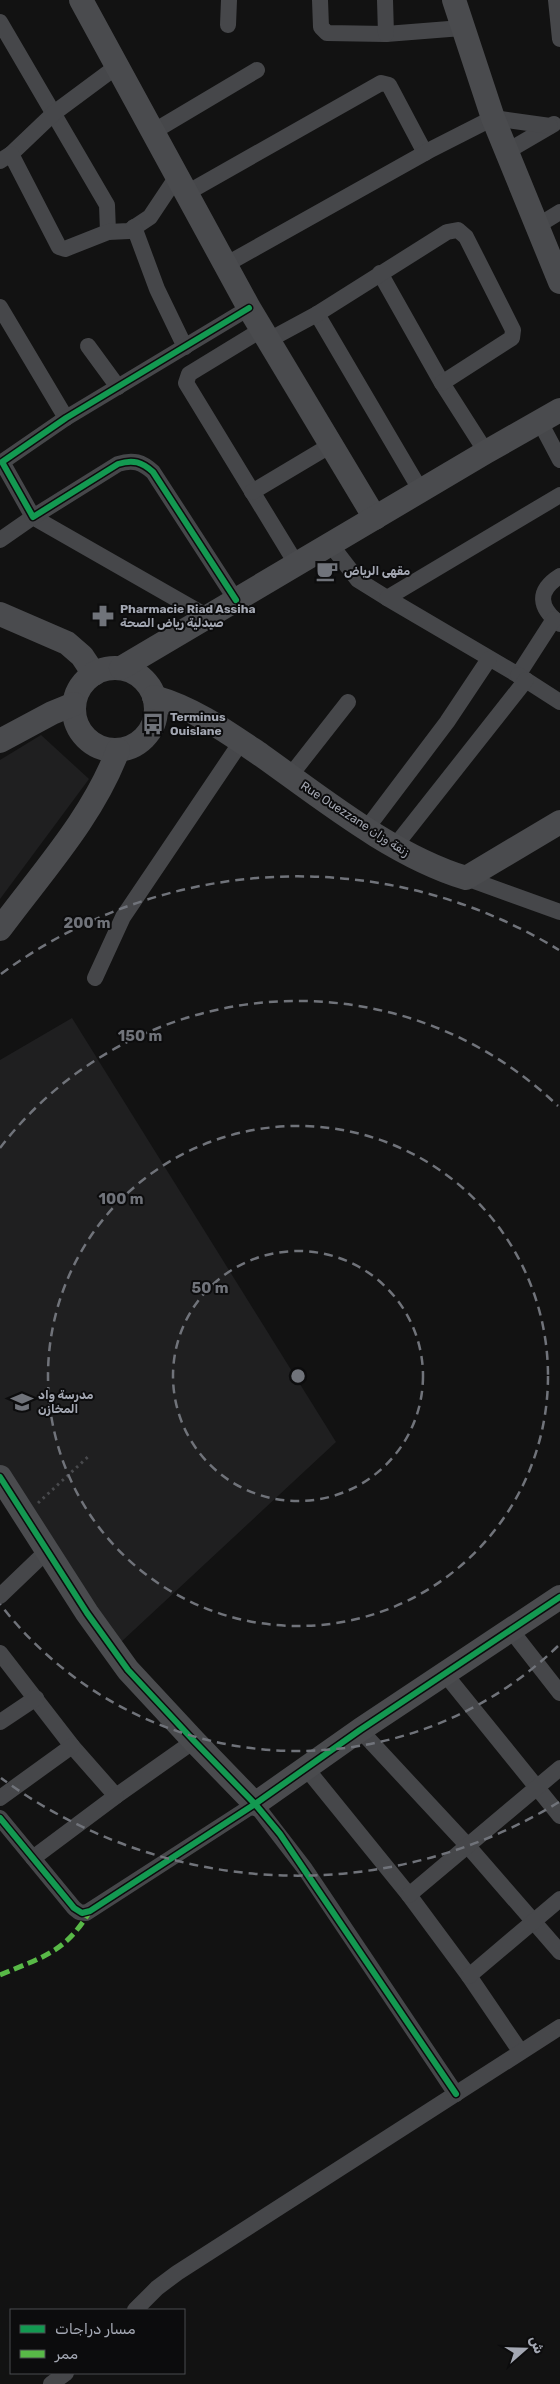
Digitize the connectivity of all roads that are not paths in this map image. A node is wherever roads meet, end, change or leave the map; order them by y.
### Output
1 (81, 0) edge
2 (229, 0) edge
3 (320, 0) edge
4 (384, 0) edge
5 (454, 0) edge
6 (556, 0) edge
7 (0, 22) edge
8 (228, 25) dead end
9 (462, 28) junction
10 (386, 34) junction
11 (560, 39) edge
12 (116, 66) junction
13 (258, 70) dead end
14 (54, 113) junction
15 (493, 118) junction
16 (555, 123) edge
17 (152, 132) junction
18 (506, 152) junction
19 (425, 153) junction
20 (5, 158) edge
21 (181, 186) junction
22 (560, 212) edge
23 (537, 226) junction
24 (134, 227) junction
25 (108, 232) junction
26 (225, 265) junction
27 (380, 273) junction
28 (560, 282) edge
29 (0, 308) edge
30 (248, 308) junction
31 (317, 314) junction
32 (264, 335) junction
33 (88, 346) dead end
34 (185, 347) junction
35 (442, 383) junction
36 (118, 387) junction
37 (550, 416) edge
38 (66, 418) junction
39 (331, 445) junction
40 (486, 452) junction
41 (560, 460) edge
42 (1, 462) edge
43 (421, 491) junction
44 (252, 492) junction
45 (560, 495) edge
46 (33, 517) junction
47 (375, 518) junction
48 (0, 540) edge
49 (331, 545) junction
50 (297, 565) junction
51 (560, 576) edge
52 (387, 598) junction
53 (236, 600) junction
54 (0, 614) edge
55 (208, 617) junction
56 (557, 622) edge
57 (489, 659) junction
58 (120, 668) junction
59 (94, 674) junction
60 (522, 678) junction
61 (154, 697) junction
62 (348, 702) dead end
63 (560, 702) edge
64 (74, 704) junction
65 (0, 741) edge
66 (242, 742) junction
67 (118, 750) junction
68 (290, 776) junction
69 (560, 822) edge
70 (367, 828) junction
71 (395, 846) junction
72 (466, 878) junction
73 (560, 912) edge
74 (0, 929) edge
75 (95, 978) dead end
76 (0, 1477) edge
77 (48, 1550) junction
78 (0, 1596) edge
79 (560, 1597) edge
80 (510, 1629) junction
81 (0, 1654) edge
82 (445, 1674) junction
83 (560, 1693) edge
84 (36, 1698) junction
85 (0, 1722) edge
86 (360, 1730) junction
87 (194, 1741) junction
88 (72, 1746) junction
89 (306, 1768) junction
90 (560, 1768) edge
91 (537, 1788) junction
92 (116, 1796) junction
93 (0, 1798) edge
94 (255, 1804) junction
95 (560, 1816) edge
96 (0, 1818) edge
97 (467, 1846) junction
98 (33, 1858) junction
99 (409, 1895) junction
100 (560, 1899) edge
101 (534, 1922) junction
102 (560, 1952) edge
103 (469, 1976) junction
104 (560, 2027) edge
105 (520, 2052) junction
106 (456, 2094) junction
107 (136, 2309) edge
108 (65, 2374) edge
109 (51, 2384) edge

1 - 12 street
2 - 8 street
3 - 10 street
4 - 10 street
5 - 9 street
6 - 11 street
7 - 14 street
9 - 10 street
9 - 15 street
12 - 14 street
12 - 17 street
13 - 17 street
14 - 20 street
14 - 25 street
15 - 16 street
15 - 18 street
15 - 19 street
16 - 18 street
17 - 21 street
18 - 23 street
19 - 21 street
19 - 26 street
20 - 25 street
21 - 24 street
21 - 26 street
22 - 23 street
23 - 28 street
24 - 25 street
24 - 34 street
26 - 30 street
27 - 31 street
27 - 35 street
27 - 35 street
29 - 38 street
30 - 32 street
30 - 34 street
31 - 32 street
31 - 43 street
32 - 39 street
32 - 44 street
33 - 36 street
34 - 36 street
35 - 40 street
36 - 38 street
37 - 40 street
37 - 41 street
38 - 42 street
39 - 44 street
39 - 47 street
40 - 43 street
42 - 46 street
43 - 47 street
44 - 50 street
45 - 52 street
46 - 48 street
46 - 53 street
46 - 55 street
47 - 49 street
49 - 50 street
49 - 52 street
50 - 53 street
51 - 56 street
52 - 57 street
53 - 55 street
54 - 59 street
55 - 58 street
56 - 60 street
57 - 60 street
57 - 70 street
58 - 59 street
58 - 61 street
59 - 64 street
60 - 63 street
60 - 71 street
61 - 66 street, Rue Ouezzane زنقة وزان
61 - 67 street
62 - 68 street
64 - 65 street
64 - 67 street
66 - 68 street, Rue Ouezzane زنقة وزان
66 - 75 street
67 - 74 street
68 - 70 street, Rue Ouezzane زنقة وزان
69 - 72 street
70 - 71 street, Rue Ouezzane زنقة وزان
71 - 72 street, Rue Ouezzane زنقة وزان
72 - 73 street
76 - 77 street
77 - 78 street
77 - 87 street
79 - 80 street
80 - 82 street
80 - 83 street
81 - 84 street
82 - 86 street
82 - 91 street
84 - 85 street
84 - 88 street
86 - 89 street
86 - 97 street
87 - 92 street
87 - 94 street
88 - 92 street
88 - 93 street
89 - 94 street
89 - 99 street
90 - 91 street
91 - 95 street
91 - 97 street
92 - 98 street
94 - 98 street
94 - 106 street
96 - 98 street
97 - 99 street
97 - 101 street
99 - 103 street
100 - 101 street
101 - 102 street
101 - 103 street
103 - 105 street
104 - 105 street
105 - 106 street
106 - 107 street
108 - 109 street

